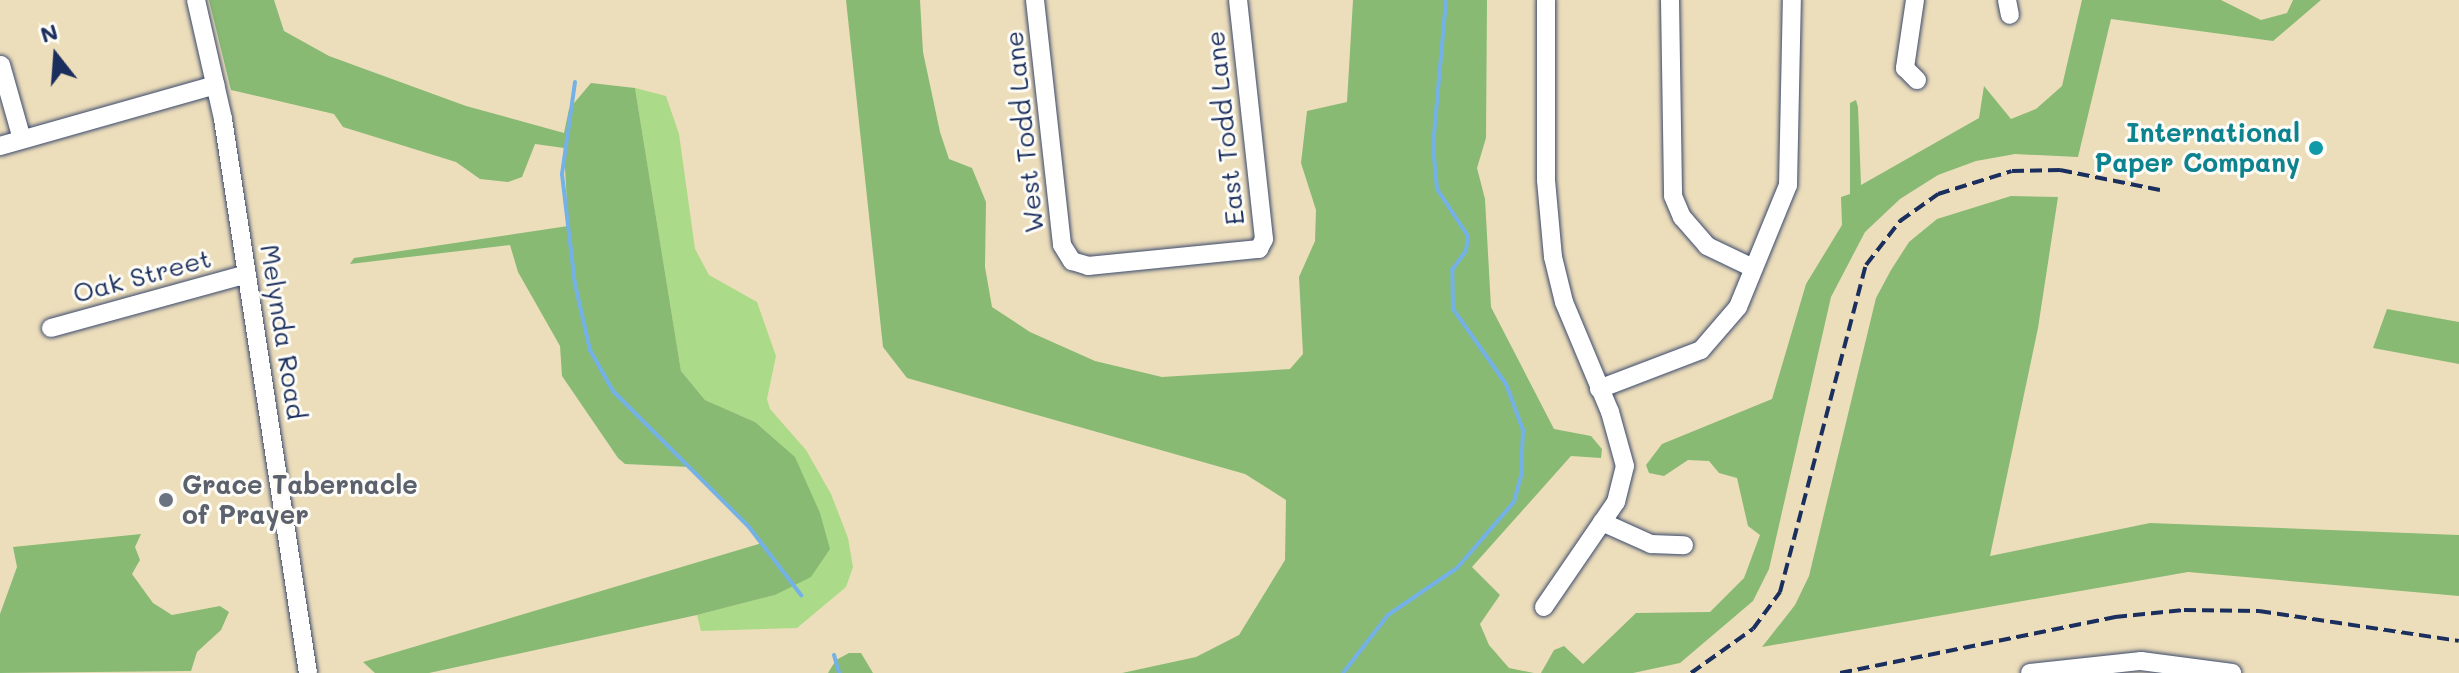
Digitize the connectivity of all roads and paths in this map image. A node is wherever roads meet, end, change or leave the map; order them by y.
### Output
1 (196, 0) edge
2 (1035, 0) edge
3 (1238, 0) edge
4 (1546, 0) edge
5 (1670, 0) edge
6 (1792, 0) edge
7 (1915, 0) edge
8 (1, 65) edge
9 (1917, 80) dead end
10 (216, 85) junction
11 (22, 139) junction
12 (0, 146) edge
13 (1259, 249) joint
14 (1753, 268) junction
15 (247, 274) junction
16 (51, 328) dead end
17 (1599, 389) junction
18 (1602, 522) junction
19 (1684, 545) dead end
20 (1544, 607) dead end
21 (308, 673) edge
22 (2030, 673) edge
23 (2232, 673) edge

1 - 10 street, Melynda Road
2 - 13 street, West Todd Lane
3 - 13 street, East Todd Lane
4 - 17 street
5 - 14 street
6 - 14 street
7 - 9 street
8 - 11 street
10 - 11 street
10 - 15 street, Melynda Road
11 - 12 street
14 - 17 street
15 - 16 street, Oak Street
15 - 21 street, Melynda Road
17 - 18 street
18 - 19 street
18 - 20 street
22 - 23 street

